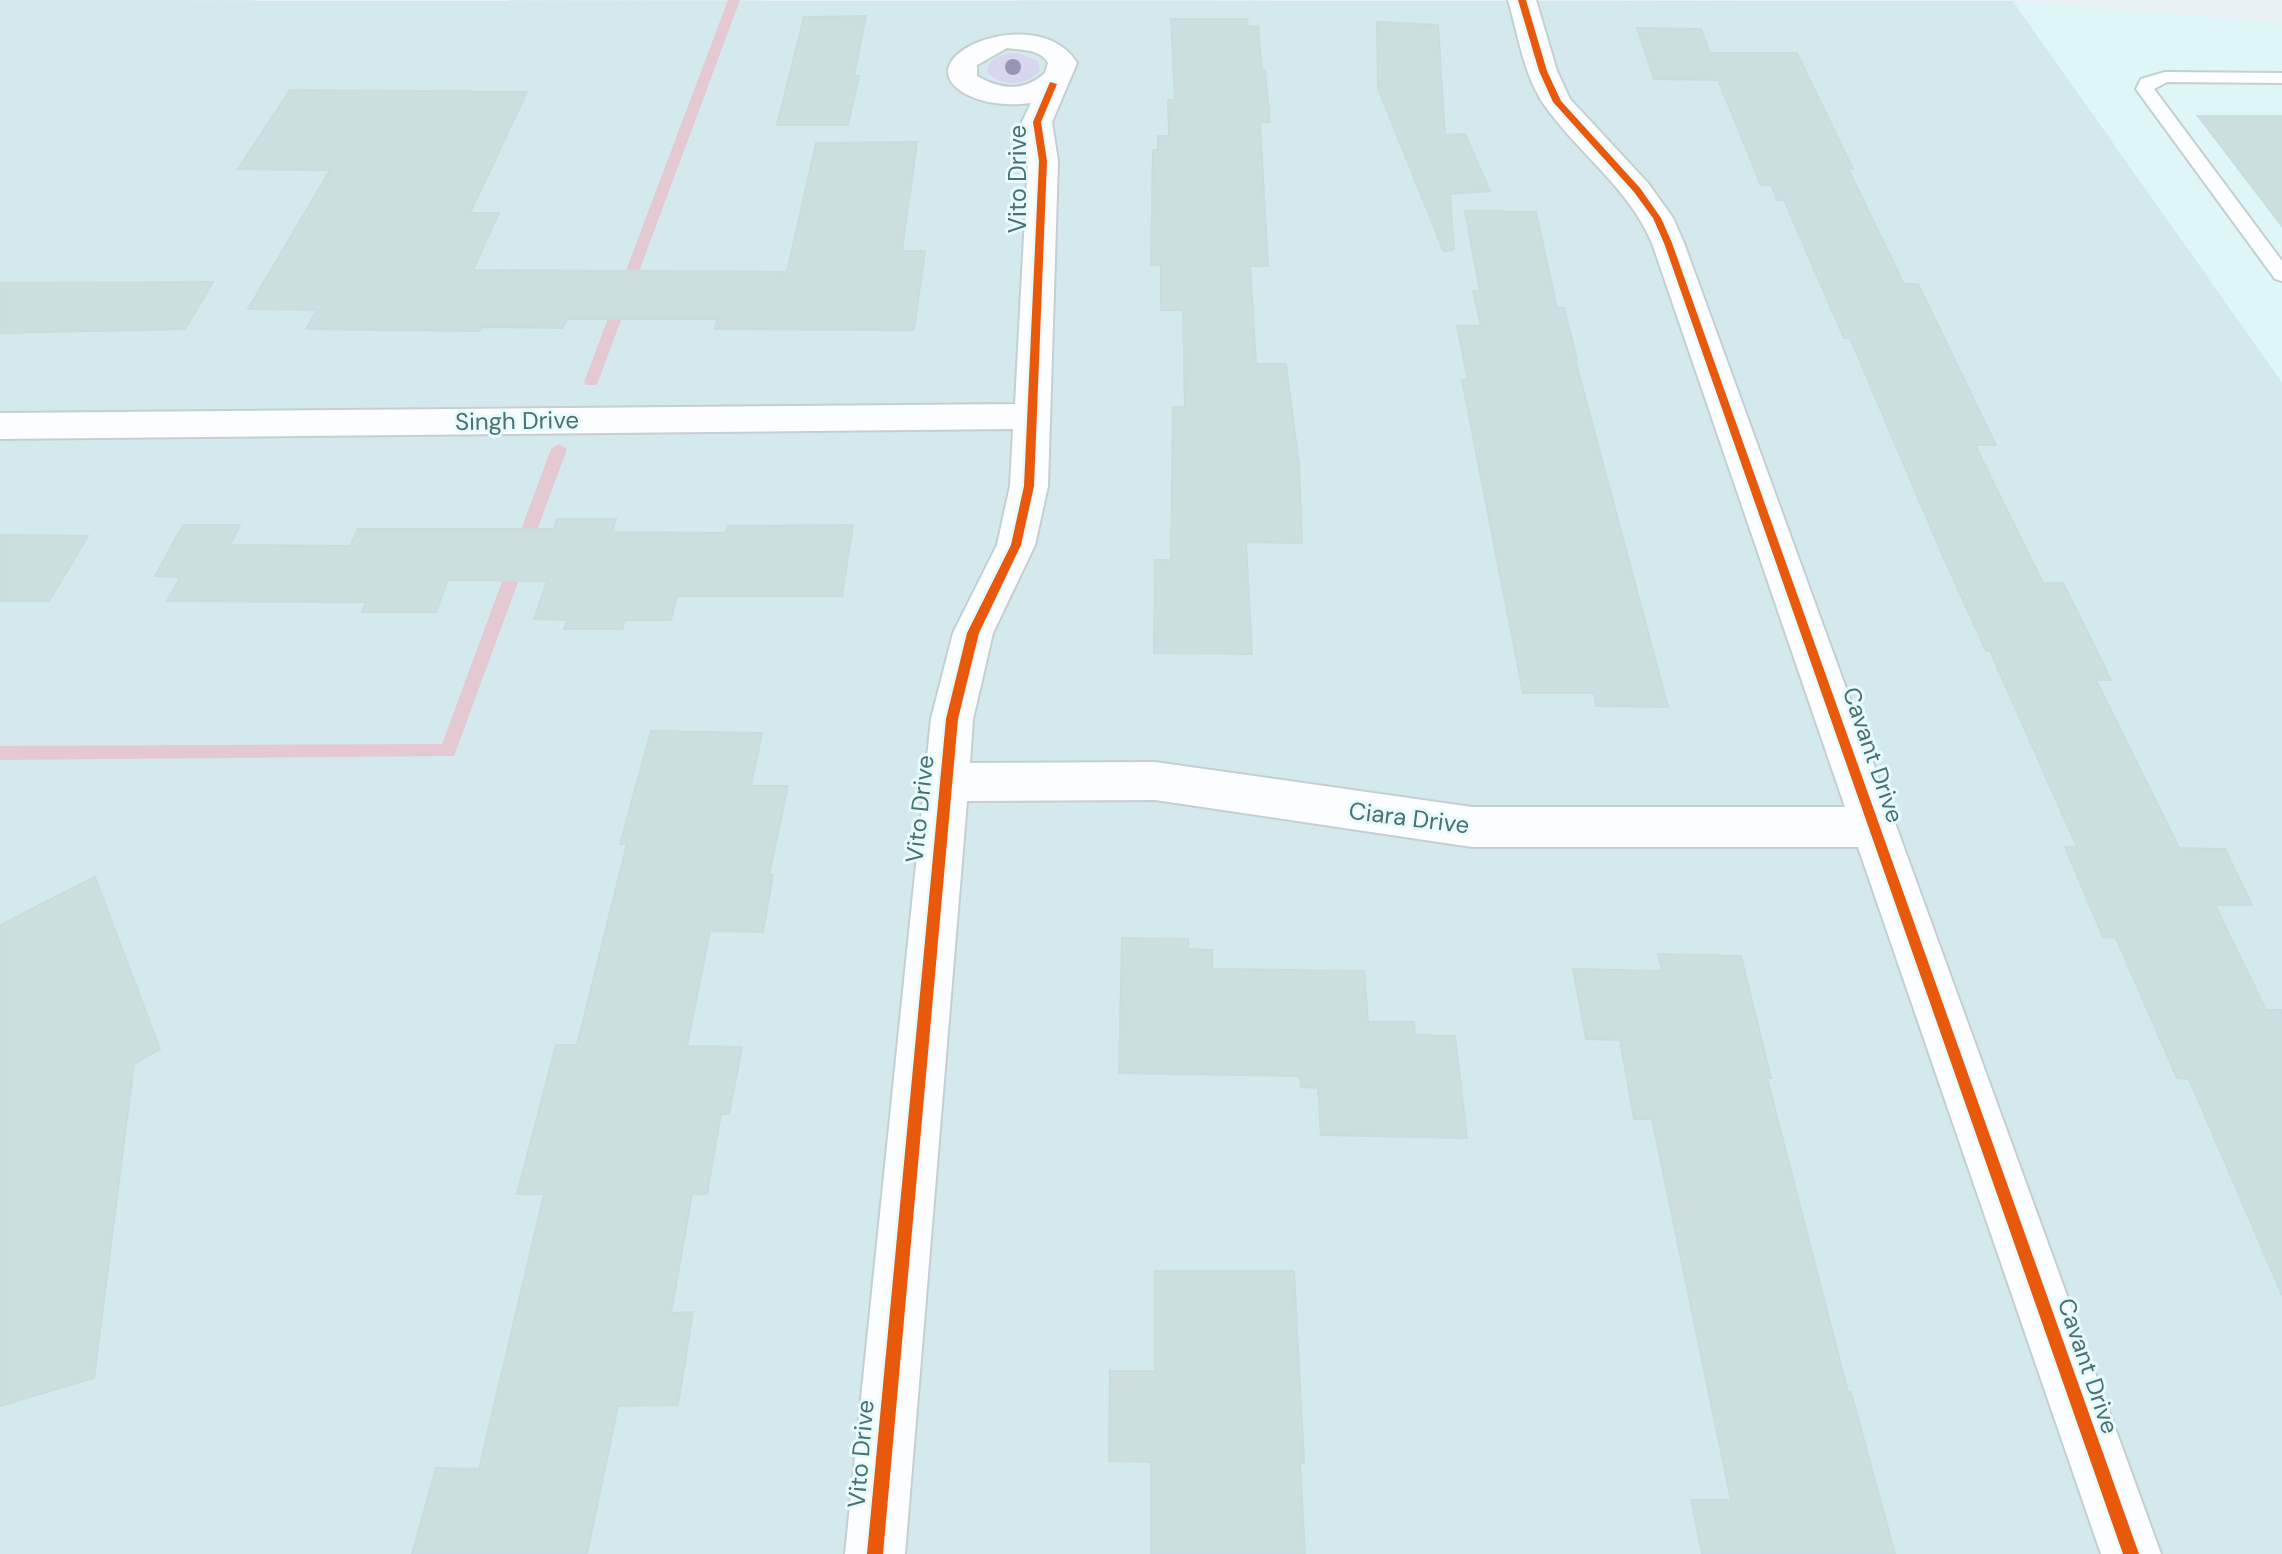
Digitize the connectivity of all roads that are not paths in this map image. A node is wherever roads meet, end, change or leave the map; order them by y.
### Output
1 (1522, 0) edge
2 (2282, 78) edge
3 (1045, 103) junction
4 (2282, 275) edge
5 (1034, 416) junction
6 (0, 426) edge
7 (944, 782) junction
8 (1875, 827) junction
9 (875, 1554) edge
10 (2131, 1554) edge

1 - 8 street, Cavant Drive
2 - 4 lane
3 - 3 street, Vito Drive
3 - 5 street, Vito Drive
5 - 6 street, Singh Drive
5 - 7 street, Vito Drive
7 - 8 street, Ciara Drive
7 - 9 street, Vito Drive
8 - 10 street, Cavant Drive

